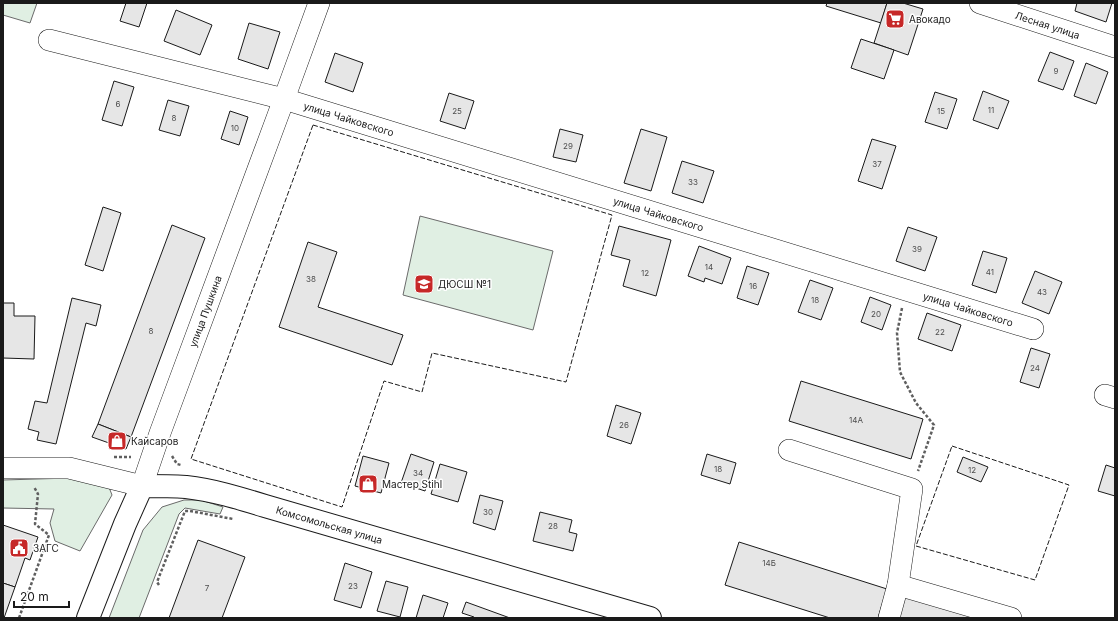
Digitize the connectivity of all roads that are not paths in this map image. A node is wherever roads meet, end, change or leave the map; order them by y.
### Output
1 (319, 3) edge
2 (980, 3) edge
3 (49, 40) dead end
4 (1115, 48) edge
5 (284, 99) junction
6 (1033, 329) dead end
7 (789, 450) dead end
8 (13, 468) edge
9 (142, 486) junction
10 (898, 585) junction
11 (88, 618) edge
12 (650, 618) edge
13 (889, 618) edge
14 (1011, 618) edge

1 - 5 street, улица Пушкина
2 - 4 street, Лесная улица
3 - 5 street, улица Чайковского
5 - 6 street, улица Чайковского
5 - 9 street, улица Пушкина
7 - 10 street
8 - 9 street, Комсомольская улица
9 - 11 main road, улица Пушкина
9 - 12 main road, Комсомольская улица
10 - 13 street
10 - 14 street

